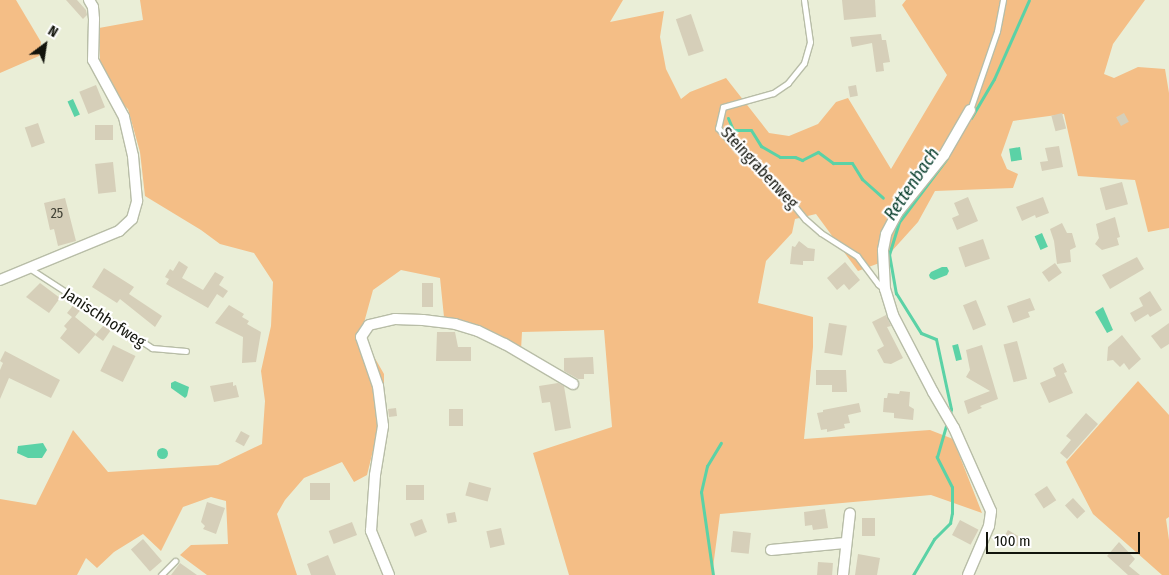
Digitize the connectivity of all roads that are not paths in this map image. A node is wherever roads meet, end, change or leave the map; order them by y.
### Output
1 (89, 0) edge
2 (804, 0) edge
3 (1003, 0) edge
4 (970, 110) joint
5 (29, 268) junction
6 (0, 280) edge
7 (885, 289) junction
8 (186, 351) dead end
9 (574, 384) dead end
10 (850, 513) dead end
11 (845, 543) junction
12 (771, 550) dead end
13 (175, 561) dead end
14 (161, 575) edge
15 (388, 575) edge
16 (843, 575) edge
17 (968, 575) edge

1 - 5 street
2 - 7 lane, Steingrabenweg
3 - 4 lane, Steingrabenweg
4 - 7 street, Steingrabenweg
5 - 6 street
5 - 8 lane, Janischhofweg
7 - 17 street, Steingrabenweg
9 - 15 street
10 - 11 street
11 - 12 street
11 - 16 street
13 - 14 lane

